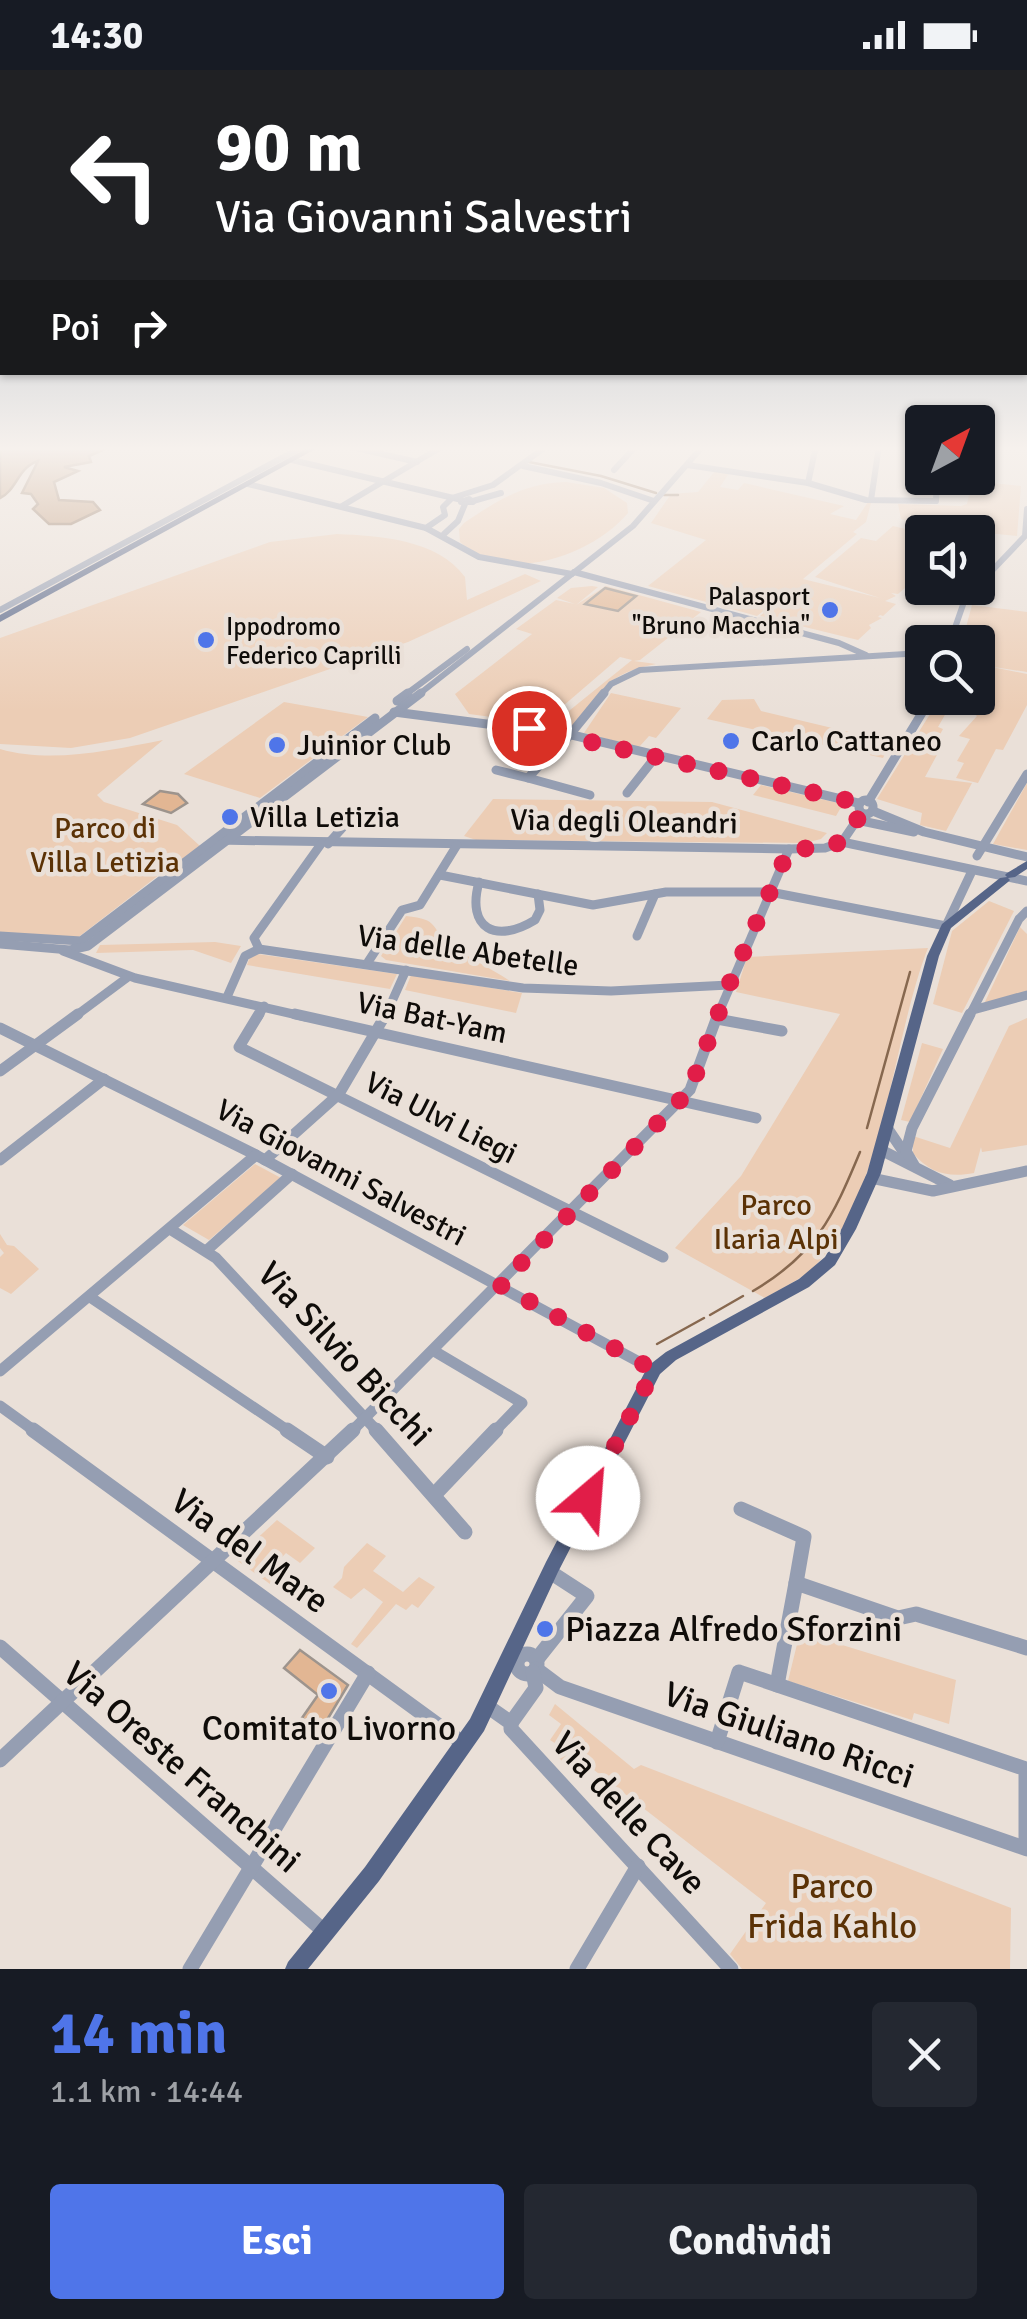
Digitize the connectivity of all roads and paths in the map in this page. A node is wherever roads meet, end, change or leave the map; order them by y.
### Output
1 (444, 534) edge
2 (140, 535) edge
3 (155, 535) edge
4 (623, 535) edge
5 (1025, 535) edge
6 (573, 573) junction
7 (0, 610) edge
8 (0, 619) edge
9 (956, 625) edge
10 (905, 654) edge
11 (867, 656) junction
12 (394, 708) junction
13 (921, 715) edge
14 (506, 734) dead end
15 (572, 736) junction
16 (556, 747) junction
17 (657, 755) junction
18 (496, 770) dead end
19 (1027, 774) edge
20 (528, 778) junction
21 (627, 793) dead end
22 (590, 795) dead end
23 (864, 809) junction
24 (343, 827) dead end
25 (924, 832) junction
26 (221, 840) junction
27 (842, 842) junction
28 (324, 844) junction
29 (457, 845) junction
30 (789, 849) junction
31 (1027, 860) edge
32 (977, 861) junction
33 (440, 875) junction
34 (1027, 881) edge
35 (478, 882) junction
36 (770, 892) junction
37 (538, 894) junction
38 (655, 894) junction
39 (1024, 918) edge
40 (946, 926) junction
41 (0, 936) edge
42 (637, 936) dead end
43 (0, 944) edge
44 (88, 946) junction
45 (260, 949) junction
46 (60, 950) junction
47 (368, 962) junction
48 (97, 966) junction
49 (406, 970) junction
50 (128, 976) junction
51 (729, 985) junction
52 (1027, 995) edge
53 (227, 997) junction
54 (264, 1006) junction
55 (973, 1010) junction
56 (717, 1018) junction
57 (0, 1028) edge
58 (782, 1031) dead end
59 (378, 1032) junction
60 (35, 1045) junction
61 (0, 1071) edge
62 (104, 1079) junction
63 (339, 1094) junction
64 (682, 1099) junction
65 (756, 1118) dead end
66 (912, 1128) junction
67 (888, 1129) junction
68 (882, 1150) junction
69 (260, 1158) junction
70 (0, 1160) edge
71 (911, 1162) junction
72 (1027, 1171) edge
73 (292, 1174) junction
74 (871, 1178) junction
75 (951, 1185) junction
76 (572, 1212) junction
77 (170, 1230) junction
78 (207, 1250) junction
79 (663, 1257) dead end
80 (500, 1285) junction
81 (90, 1297) junction
82 (434, 1351) junction
83 (654, 1370) junction
84 (0, 1371) edge
85 (0, 1406) edge
86 (366, 1418) junction
87 (326, 1457) junction
88 (434, 1495) junction
89 (742, 1508) dead end
90 (466, 1532) dead end
91 (216, 1562) junction
92 (551, 1570) junction
93 (796, 1583) junction
94 (0, 1647) edge
95 (1027, 1648) edge
96 (524, 1661) junction
97 (368, 1673) junction
98 (776, 1685) junction
99 (63, 1702) junction
100 (485, 1710) junction
101 (507, 1721) junction
102 (717, 1742) junction
103 (464, 1744) junction
104 (0, 1760) edge
105 (1027, 1766) edge
106 (1026, 1848) edge
107 (638, 1866) junction
108 (251, 1868) junction
109 (325, 1932) junction
110 (190, 1969) edge
111 (295, 1969) edge
112 (577, 1969) edge
113 (732, 1969) edge

1 - 6 street
2 - 7 street
3 - 8 main road
4 - 6 street
5 - 9 street
6 - 11 street
6 - 12 street
10 - 11 street
11 - 15 street
12 - 15 street
12 - 26 street
13 - 23 street
14 - 16 street
15 - 16 street
15 - 17 street
16 - 20 street
17 - 21 street
17 - 23 street
18 - 20 street
19 - 32 street
20 - 22 street
23 - 25 street
23 - 25 street
23 - 27 street
24 - 28 street
25 - 32 street
26 - 28 street, Via degli Oleandri
26 - 41 street
26 - 44 street
27 - 30 street, Via degli Oleandri
27 - 34 street, Via degli Oleandri
28 - 29 street, Via degli Oleandri
28 - 45 street
29 - 30 street, Via degli Oleandri
29 - 33 street
30 - 36 street
31 - 32 street
31 - 40 main road
32 - 40 street
33 - 35 street
33 - 47 street
35 - 37 street
35 - 37 street
36 - 38 street
36 - 40 street
36 - 51 street
37 - 38 street
38 - 42 street
39 - 55 street
40 - 67 main road
43 - 46 street
44 - 46 street
44 - 48 street
45 - 47 street, Via delle Abetelle
45 - 53 street
46 - 48 street, Via Bat-Yam
47 - 49 street, Via delle Abetelle
48 - 50 street, Via Bat-Yam
49 - 51 street, Via delle Abetelle
49 - 59 street
50 - 53 street, Via Bat-Yam
50 - 60 street
51 - 56 street
52 - 55 street
53 - 54 street, Via Bat-Yam
54 - 59 street, Via Bat-Yam
54 - 63 street, Via Ulvi Liegi
55 - 66 street
56 - 58 street
56 - 64 street
57 - 60 street, Via Giovanni Salvestri
59 - 63 street
59 - 64 street, Via Bat-Yam
60 - 61 street
60 - 62 street, Via Giovanni Salvestri
62 - 69 street, Via Giovanni Salvestri
62 - 70 street
63 - 69 street
63 - 76 street, Via Ulvi Liegi
64 - 65 street, Via Bat-Yam
64 - 76 street
66 - 67 street
66 - 71 street
67 - 68 main road
67 - 71 street
68 - 71 street
68 - 74 main road
69 - 73 street, Via Giovanni Salvestri
69 - 77 street
71 - 75 street
72 - 75 street
73 - 78 street
73 - 80 street, Via Giovanni Salvestri
74 - 75 street
74 - 83 main road
76 - 79 street, Via Ulvi Liegi
76 - 80 street
77 - 78 street, Via Silvio Bicchi
77 - 81 street
78 - 86 street, Via Silvio Bicchi
80 - 82 street
80 - 83 street, Via Giovanni Salvestri
81 - 84 street
81 - 87 street
82 - 86 street
82 - 88 street
83 - 92 main road
85 - 91 street, Via del Mare
86 - 87 street
86 - 88 street, Via Silvio Bicchi
87 - 91 street
88 - 90 street, Via Silvio Bicchi
89 - 93 street
91 - 97 street, Via del Mare
91 - 99 street
92 - 96 main road
92 - 96 street
93 - 95 street
93 - 98 street
94 - 99 street, Via Oreste Franchini
96 - 100 main road
96 - 101 street
96 - 102 street, Via Giuliano Ricci
97 - 103 street, Via del Mare
97 - 108 street
98 - 102 street
98 - 105 street
99 - 104 street
99 - 108 street, Via Oreste Franchini
100 - 101 street
100 - 103 main road
101 - 107 street, Via delle Cave
102 - 106 street, Via Giuliano Ricci
103 - 109 main road
105 - 106 street
107 - 112 street
107 - 113 street, Via delle Cave
108 - 109 street, Via Oreste Franchini
108 - 110 street
109 - 111 main road

